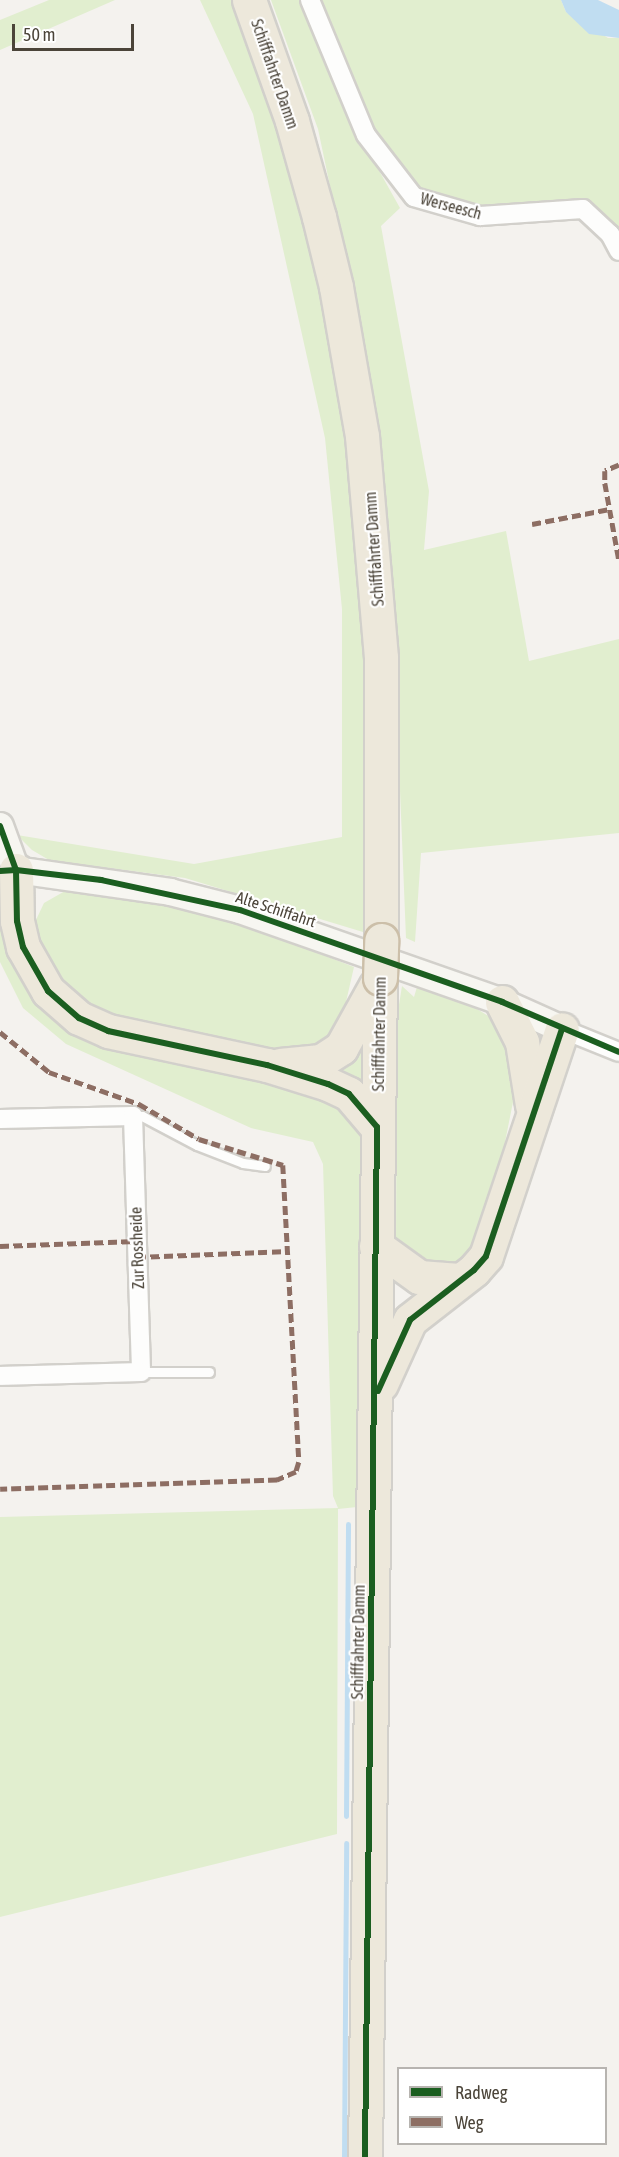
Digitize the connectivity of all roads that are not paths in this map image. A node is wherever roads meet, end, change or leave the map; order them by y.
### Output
1 (249, 0) edge
2 (310, 0) edge
3 (619, 251) edge
4 (0, 826) edge
5 (8, 870) edge
6 (380, 978) junction
7 (502, 1002) junction
8 (562, 1029) junction
9 (619, 1052) edge
10 (267, 1065) junction
11 (532, 1110) junction
12 (133, 1116) junction
13 (0, 1119) edge
14 (377, 1127) junction
15 (265, 1166) dead end
16 (376, 1246) junction
17 (459, 1280) junction
18 (141, 1372) junction
19 (209, 1372) dead end
20 (0, 1376) edge
21 (374, 1400) junction
22 (365, 2157) edge

1 - 6 highway, Schifffahrter Damm, bridge
2 - 3 street, Werseesch
4 - 5 street
5 - 7 street, Alte Schiffahrt
5 - 10 highway
6 - 10 highway
6 - 14 highway, Schifffahrter Damm
7 - 8 street, Alte Schiffahrt
7 - 11 highway
8 - 9 street
8 - 11 highway
10 - 14 highway
11 - 17 highway
12 - 13 street
12 - 15 lane
12 - 18 street, Zur Rossheide
14 - 16 highway, Schifffahrter Damm
16 - 17 highway
16 - 21 highway, Schifffahrter Damm
17 - 21 highway
18 - 19 lane
18 - 20 street
21 - 22 highway, Schifffahrter Damm

